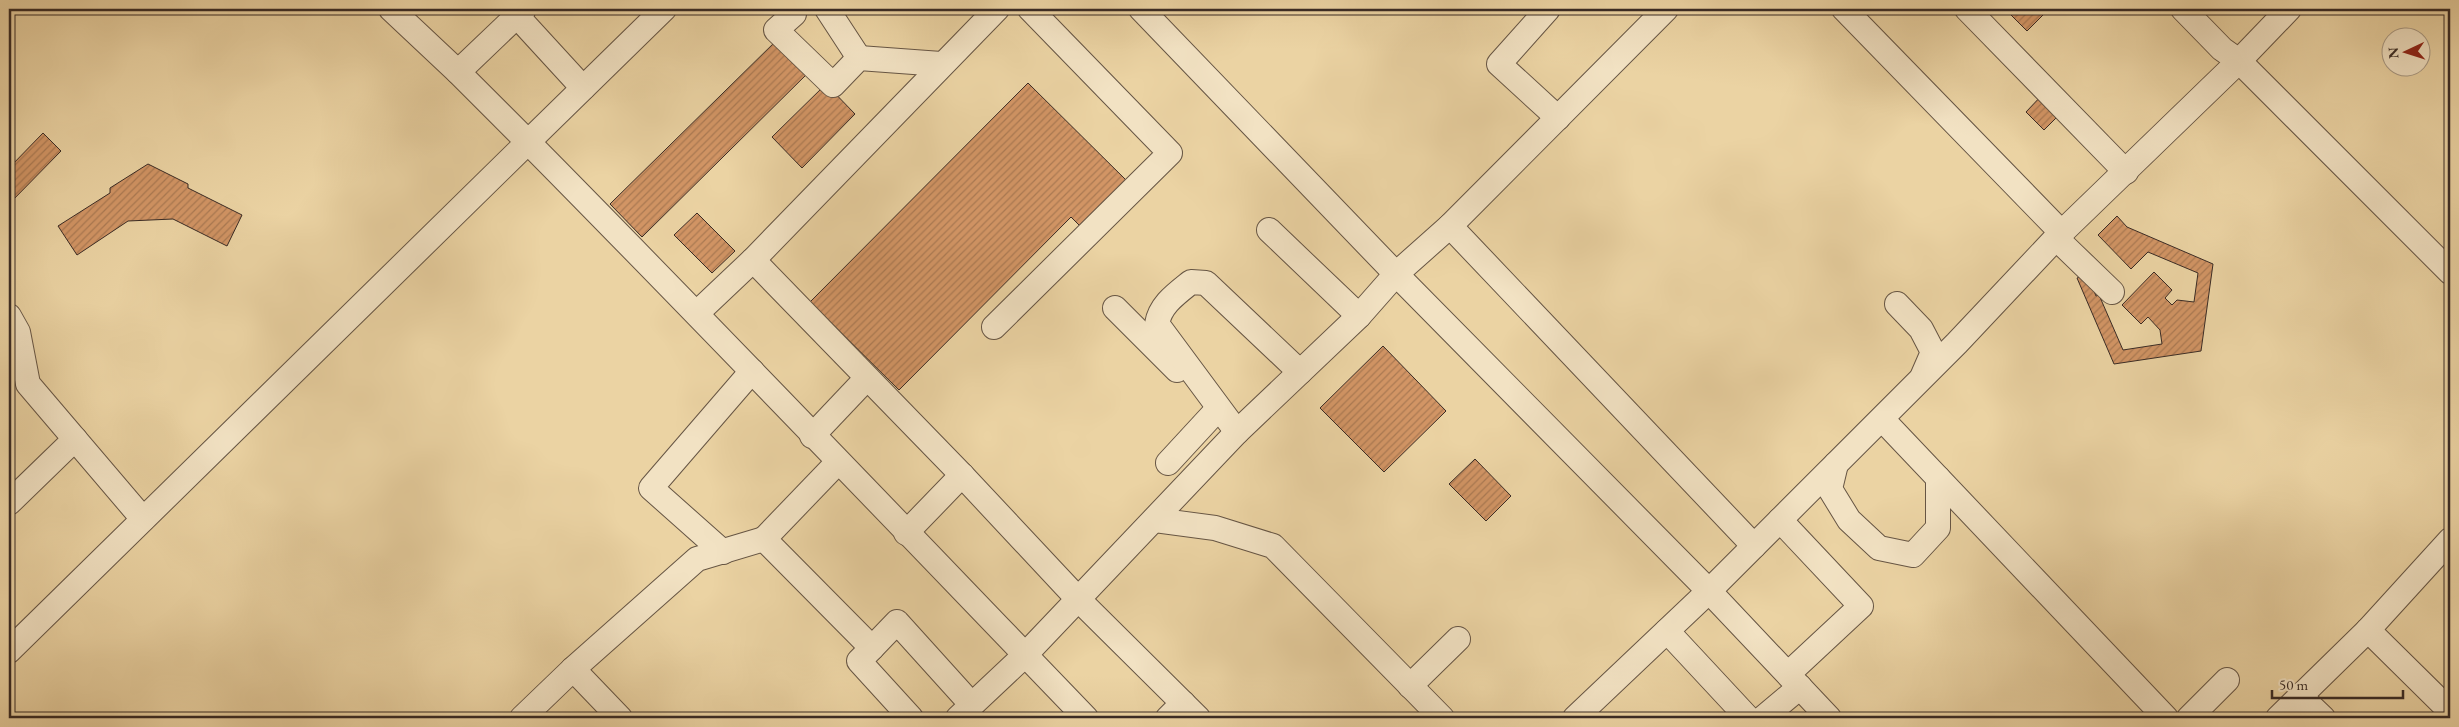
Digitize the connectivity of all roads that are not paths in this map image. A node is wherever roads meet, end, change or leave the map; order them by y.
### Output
1 (391, 9) edge
2 (827, 9) edge
3 (997, 9) edge
4 (1030, 9) edge
5 (1141, 9) edge
6 (1548, 9) edge
7 (1666, 9) edge
8 (1844, 9) edge
9 (2183, 9) edge
10 (2290, 9) edge
11 (794, 10) edge
12 (520, 12) edge
13 (1976, 12) edge
14 (650, 14) edge
15 (859, 58) junction
16 (2239, 61) junction
17 (941, 64) junction
18 (458, 72) junction
19 (583, 88) junction
20 (1558, 118) junction
21 (528, 142) junction
22 (2126, 172) junction
23 (1450, 226) junction
24 (1269, 230) dead end
25 (2059, 235) junction
26 (753, 260) junction
27 (1396, 274) junction
28 (2449, 276) edge
29 (2112, 292) dead end
30 (1897, 304) dead end
31 (1115, 308) dead end
32 (697, 313) junction
33 (1359, 316) junction
34 (994, 327) dead end
35 (1921, 329) junction
36 (12, 330) edge
37 (1957, 343) junction
38 (752, 371) junction
39 (1300, 372) junction
40 (866, 379) junction
41 (1921, 379) junction
42 (1216, 411) junction
43 (1882, 419) junction
44 (1237, 432) junction
45 (812, 436) junction
46 (75, 439) junction
47 (838, 462) junction
48 (1168, 463) dead end
49 (1836, 464) junction
50 (962, 475) junction
51 (1938, 478) junction
52 (9, 502) edge
53 (143, 519) junction
54 (1155, 520) junction
55 (1780, 520) junction
56 (906, 533) junction
57 (764, 539) junction
58 (2450, 540) edge
59 (1754, 546) junction
60 (723, 552) junction
61 (1709, 591) junction
62 (1078, 599) junction
63 (2368, 630) junction
64 (1667, 631) junction
65 (1458, 639) dead end
66 (872, 648) junction
67 (9, 651) edge
68 (1025, 655) junction
69 (573, 669) junction
70 (1794, 680) junction
71 (2226, 680) dead end
72 (1410, 686) junction
73 (2302, 696) junction
74 (2450, 711) edge
75 (965, 712) edge
76 (1183, 713) edge
77 (522, 718) edge
78 (620, 718) edge
79 (911, 718) edge
80 (1086, 718) edge
81 (1442, 718) edge
82 (1575, 718) edge
83 (1748, 718) edge
84 (1763, 718) edge
85 (1829, 718) edge
86 (2166, 718) edge
87 (2189, 718) edge
88 (2278, 718) edge
89 (2323, 718) edge

1 - 18 lane
2 - 15 lane
3 - 17 lane
4 - 34 lane
5 - 27 lane
6 - 20 lane
7 - 20 lane
8 - 25 lane
9 - 16 lane
10 - 16 lane
11 - 15 lane
12 - 18 lane
12 - 19 lane
13 - 22 lane
14 - 19 lane
15 - 17 lane
16 - 22 lane
16 - 28 lane
17 - 26 lane
18 - 21 lane
19 - 21 lane
20 - 23 lane
21 - 32 lane
21 - 53 lane
22 - 25 lane
23 - 27 lane
23 - 59 lane
24 - 33 lane
25 - 29 lane
25 - 37 lane
26 - 32 lane
26 - 40 lane
27 - 33 lane
27 - 61 lane
30 - 35 lane
31 - 42 lane
32 - 38 lane
33 - 39 lane
35 - 37 lane
35 - 41 lane
36 - 46 lane
37 - 41 lane
38 - 45 lane
38 - 60 lane
39 - 44 lane
39 - 44 lane
40 - 45 lane
40 - 50 lane
41 - 43 lane
42 - 44 lane
42 - 48 lane
43 - 49 lane
43 - 51 lane
44 - 54 lane
45 - 47 lane
46 - 52 lane
46 - 53 lane
47 - 56 lane
47 - 57 lane
49 - 51 lane
49 - 55 lane
50 - 56 lane
50 - 62 lane
51 - 86 lane
53 - 67 lane
54 - 62 lane
54 - 72 lane
55 - 59 lane
55 - 70 lane
56 - 68 lane
57 - 60 lane
57 - 66 lane
58 - 63 lane
59 - 61 lane
60 - 69 lane
61 - 64 lane
61 - 70 lane
62 - 68 lane
62 - 76 lane
63 - 73 lane
63 - 74 lane
64 - 82 lane
64 - 83 lane
65 - 72 lane
66 - 75 lane
66 - 79 lane
68 - 75 lane
68 - 80 lane
69 - 77 lane
69 - 78 lane
70 - 84 lane
70 - 85 lane
71 - 87 lane
72 - 81 lane
73 - 88 lane
73 - 89 lane

